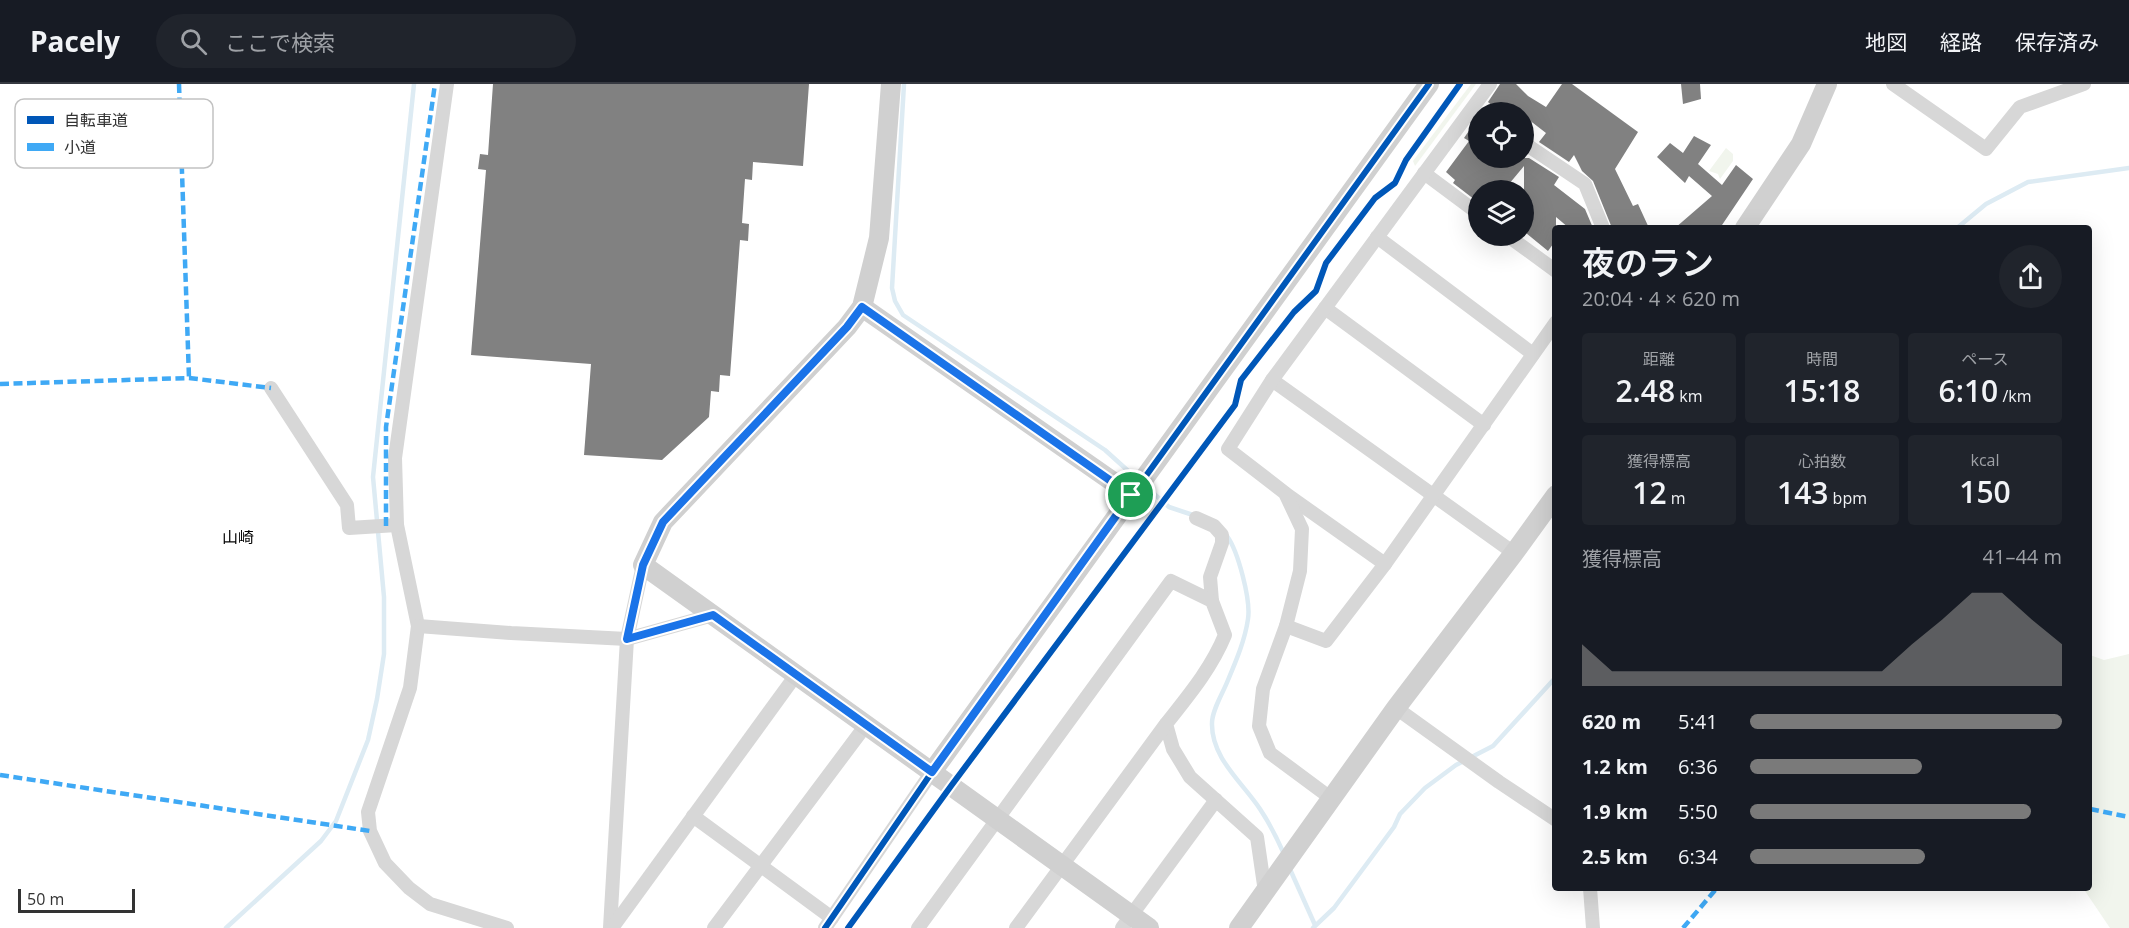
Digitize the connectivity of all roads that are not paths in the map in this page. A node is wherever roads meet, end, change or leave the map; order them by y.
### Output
1 (447, 84) edge
2 (891, 84) edge
3 (1429, 84) edge
4 (1490, 84) edge
5 (1827, 84) edge
6 (1893, 84) edge
7 (2085, 84) edge
8 (1480, 102) edge
9 (1468, 120) edge
10 (1534, 150) edge
11 (1424, 174) junction
12 (1468, 206) edge
13 (1602, 225) edge
14 (1747, 225) edge
15 (1377, 237) junction
16 (1522, 246) edge
17 (1552, 268) edge
18 (862, 307) junction
19 (1325, 308) junction
20 (1552, 328) edge
21 (1533, 354) junction
22 (1272, 380) junction
23 (271, 388) dead end
24 (1484, 425) junction
25 (1284, 493) junction
26 (1433, 494) junction
27 (1131, 495) junction
28 (1552, 501) edge
29 (1196, 518) dead end
30 (397, 525) junction
31 (1514, 553) junction
32 (1384, 564) junction
33 (643, 565) junction
34 (1212, 601) junction
35 (713, 615) junction
36 (418, 626) junction
37 (1286, 626) junction
38 (627, 639) junction
39 (796, 675) junction
40 (1396, 708) junction
41 (1166, 724) junction
42 (866, 725) junction
43 (932, 772) junction
44 (1332, 799) junction
45 (1216, 800) junction
46 (693, 816) junction
47 (1552, 817) edge
48 (996, 818) junction
49 (1061, 865) junction
50 (760, 867) junction
51 (1590, 891) edge
52 (1265, 892) junction
53 (1127, 922) edge
54 (828, 923) edge
55 (507, 928) edge
56 (611, 928) edge
57 (714, 928) edge
58 (918, 928) edge
59 (1016, 928) edge
60 (1149, 928) edge
61 (1239, 928) edge
62 (1593, 928) edge

1 - 30 street
2 - 18 street
3 - 27 street
4 - 8 street
5 - 14 street
6 - 7 street
9 - 11 street
10 - 13 street
11 - 12 street
11 - 15 street
15 - 19 street
15 - 21 street
16 - 17 street
18 - 27 street
18 - 33 street
19 - 22 street
19 - 24 street
20 - 21 street
21 - 24 street
22 - 25 street
22 - 26 street
23 - 30 street
24 - 26 street
25 - 32 street
25 - 37 street
26 - 31 street
26 - 32 street
27 - 43 street
28 - 31 street
29 - 34 street
30 - 36 street
31 - 40 street
32 - 37 street
33 - 35 street
33 - 38 street
34 - 41 street
34 - 48 street
35 - 38 street
35 - 39 street
36 - 38 street
36 - 55 street
37 - 44 street
38 - 56 street
39 - 42 street
39 - 46 street
40 - 44 street
40 - 47 street
41 - 45 street
41 - 49 street
42 - 43 street
42 - 50 street
43 - 48 street
43 - 54 street
44 - 52 street
45 - 52 street
45 - 53 street
46 - 50 street
46 - 56 street
48 - 49 street
48 - 58 street
49 - 53 street
49 - 59 street
50 - 54 street
50 - 57 street
51 - 62 street
52 - 61 street
53 - 60 street

